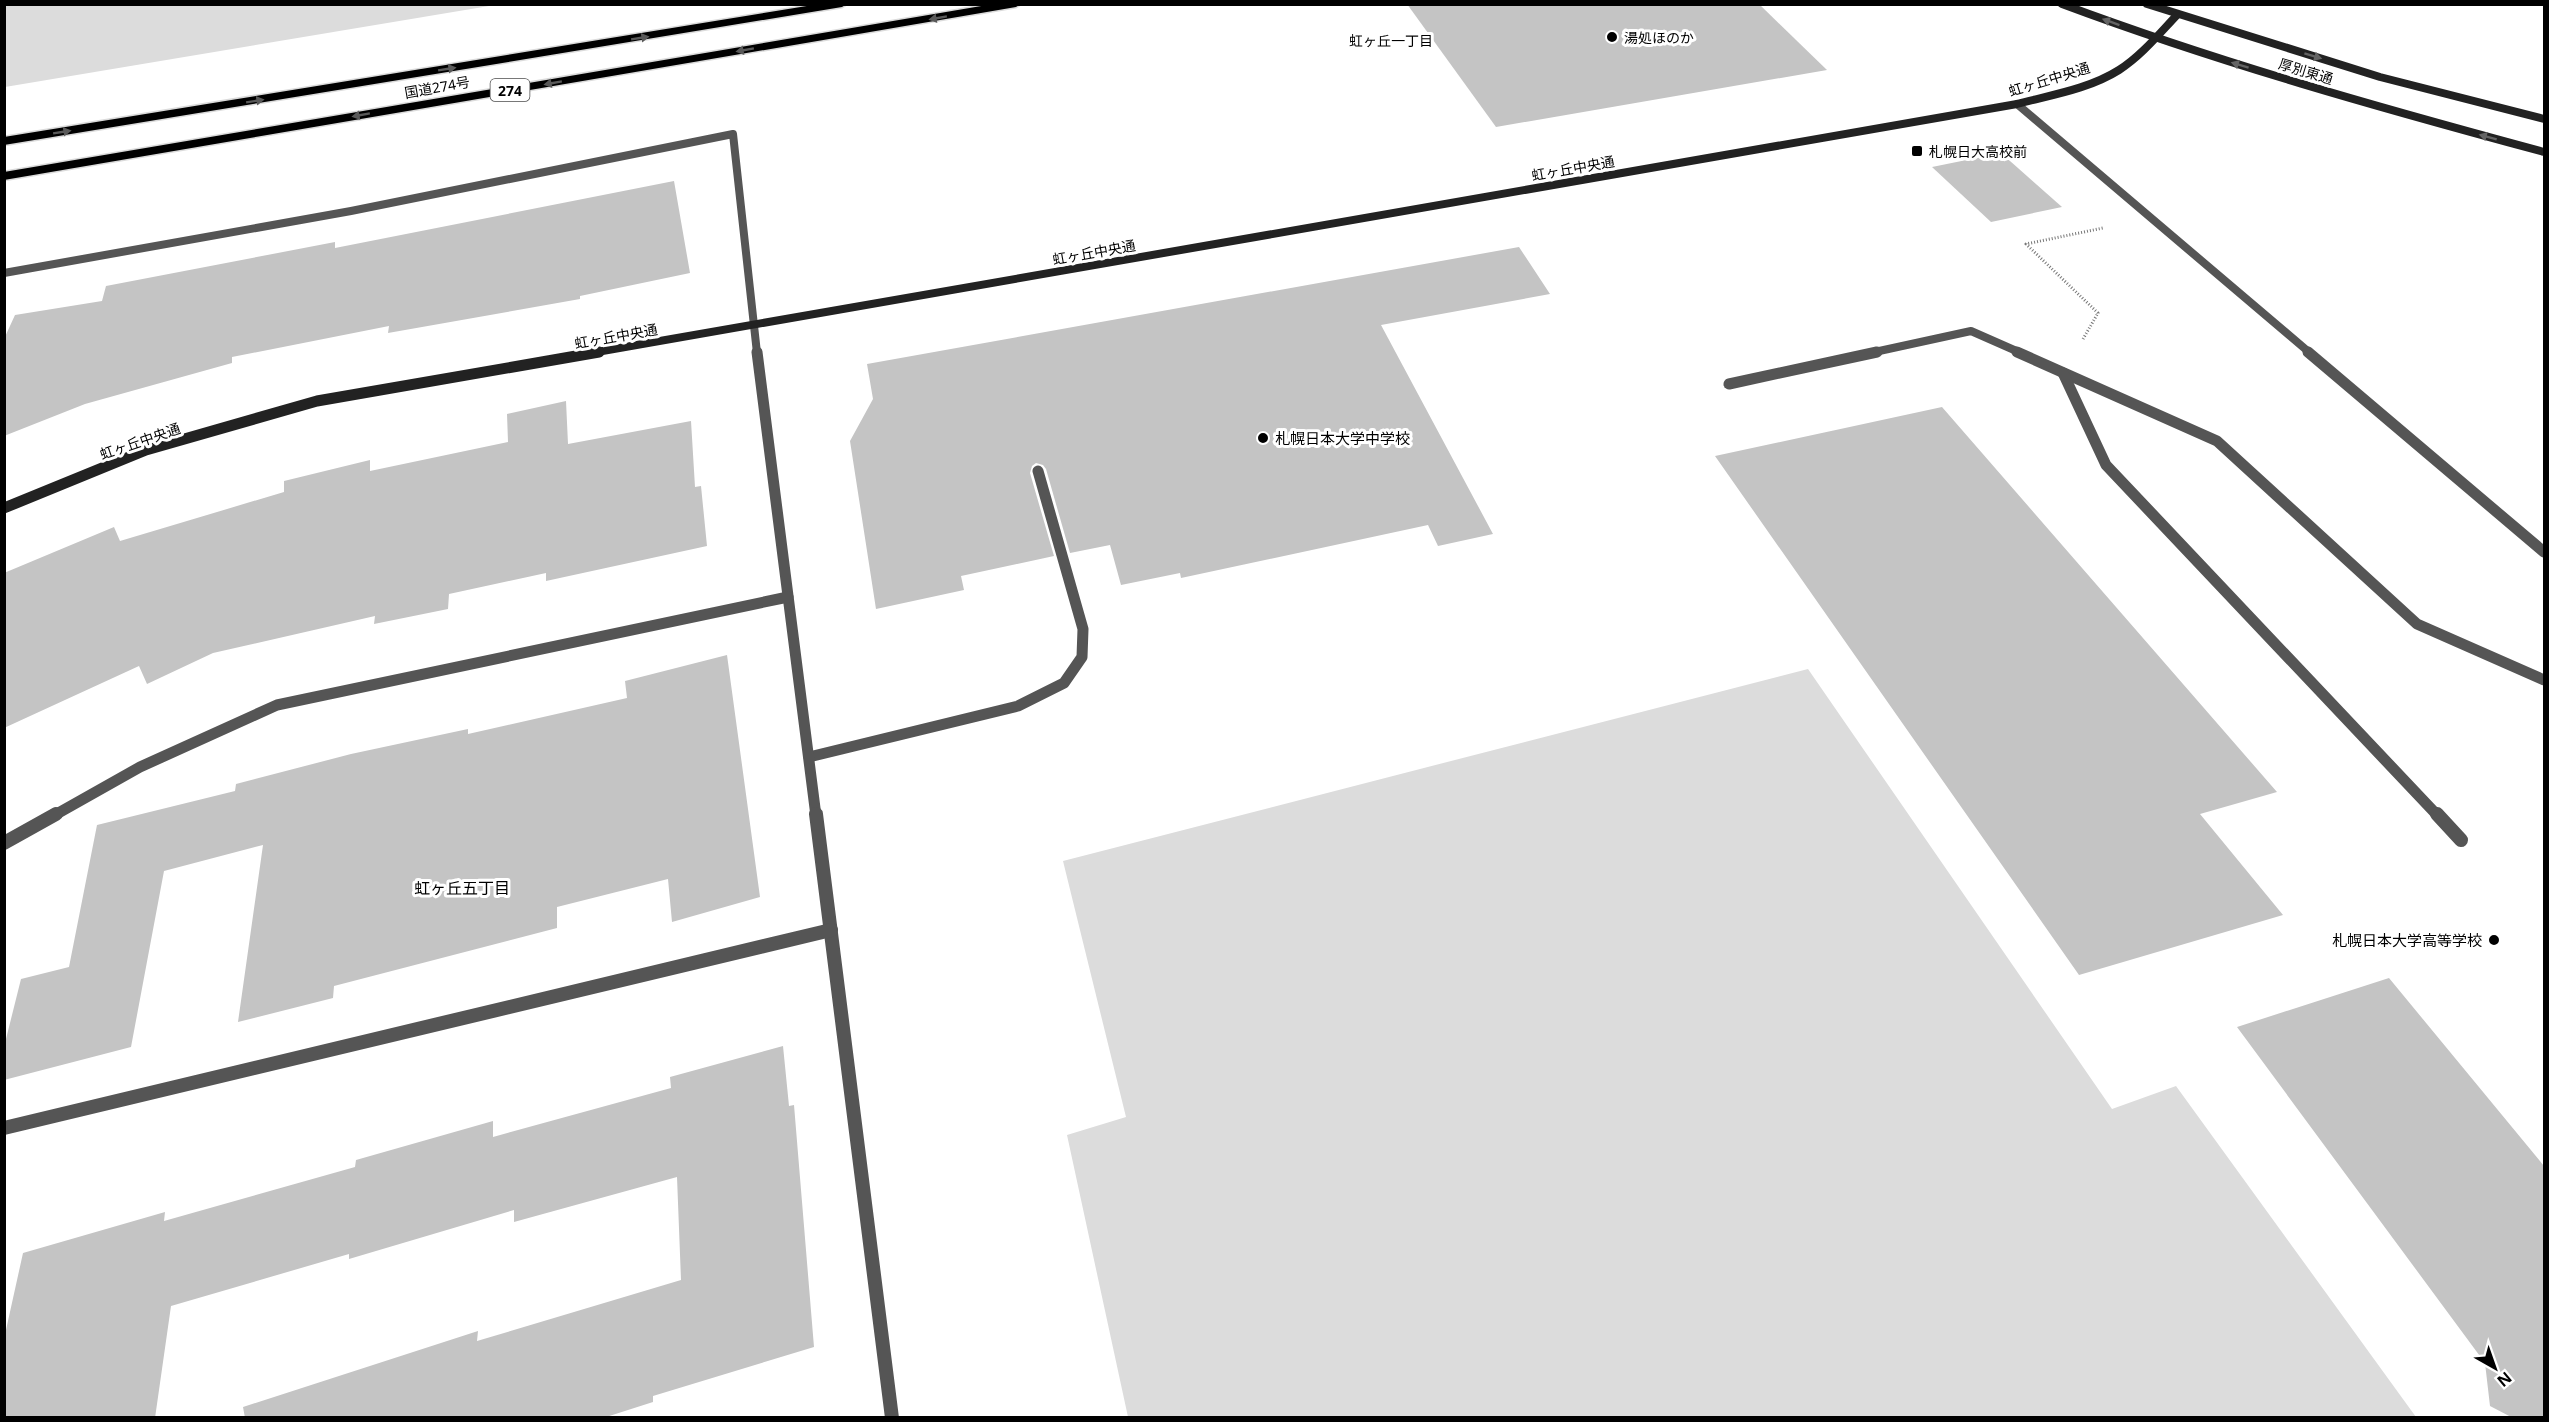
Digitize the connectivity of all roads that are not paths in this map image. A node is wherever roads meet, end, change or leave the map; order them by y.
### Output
1 (842, 4) edge
2 (1016, 4) edge
3 (2062, 4) edge
4 (2147, 4) edge
5 (2176, 15) junction
6 (2156, 39) junction
7 (2017, 104) junction
8 (2544, 119) edge
9 (4, 141) edge
10 (2544, 152) edge
11 (4, 176) edge
12 (4, 273) edge
13 (754, 326) junction
14 (2063, 373) junction
15 (1729, 384) dead end
16 (1038, 471) dead end
17 (4, 508) edge
18 (2544, 552) edge
19 (788, 597) junction
20 (2544, 680) edge
21 (809, 757) junction
22 (2461, 840) dead end
23 (4, 843) edge
24 (831, 930) junction
25 (4, 1128) edge
26 (892, 1418) edge

9 -> 1 highway, 国道274号 / 274
2 -> 11 highway, 国道274号 / 274
6 -> 3 street, 厚別東通
4 - 5 street, 厚別東通
5 - 6 street, 虹ヶ丘中央通
5 -> 8 street, 厚別東通
6 - 7 street, 虹ヶ丘中央通
10 -> 6 street, 厚別東通
7 - 13 street, 虹ヶ丘中央通
7 - 18 street
12 - 13 street
13 - 17 street, 虹ヶ丘中央通
13 - 19 street
14 - 15 street
14 - 20 street
14 - 22 street
16 - 21 street
19 - 21 street
19 - 23 street
21 - 24 street
24 - 25 street
24 - 26 street

